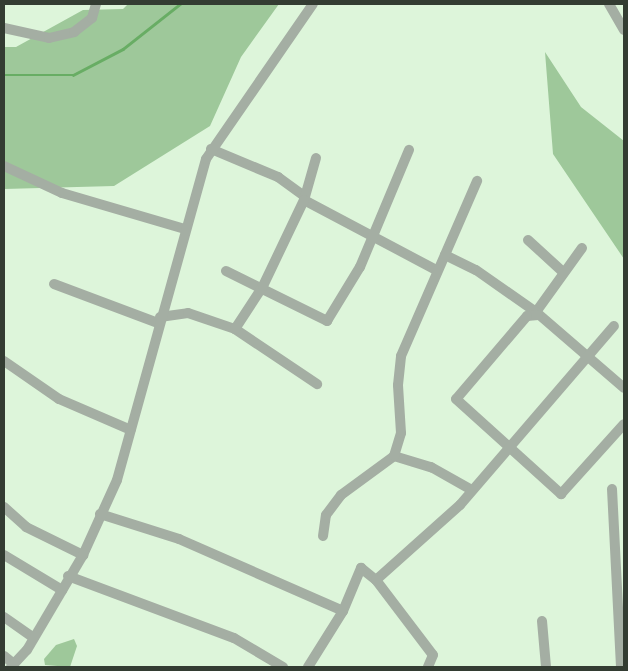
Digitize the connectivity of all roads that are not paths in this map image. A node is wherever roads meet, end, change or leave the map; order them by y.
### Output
1 (96, 4) edge
2 (313, 4) edge
3 (608, 4) edge
4 (4, 28) edge
5 (624, 30) edge
6 (211, 149) junction
7 (410, 150) dead end
8 (316, 158) dead end
9 (4, 166) edge
10 (477, 181) dead end
11 (304, 198) junction
12 (185, 229) junction
13 (369, 237) junction
14 (528, 240) dead end
15 (582, 248) dead end
16 (445, 255) junction
17 (436, 270) junction
18 (226, 272) dead end
19 (563, 272) junction
20 (54, 284) dead end
21 (263, 286) junction
22 (537, 314) junction
23 (159, 320) junction
24 (614, 326) dead end
25 (235, 329) junction
26 (587, 358) junction
27 (4, 361) edge
28 (317, 384) dead end
29 (624, 388) edge
30 (624, 424) edge
31 (131, 430) junction
32 (509, 449) junction
33 (394, 456) junction
34 (470, 489) junction
35 (612, 489) dead end
36 (4, 507) edge
37 (100, 514) junction
38 (323, 536) dead end
39 (4, 555) edge
40 (83, 556) junction
41 (68, 576) junction
42 (376, 580) junction
43 (62, 590) junction
44 (343, 611) junction
45 (4, 617) edge
46 (542, 621) dead end
47 (33, 637) junction
48 (4, 656) edge
49 (12, 665) edge
50 (432, 666) edge
51 (283, 667) edge
52 (308, 667) edge
53 (546, 667) edge
54 (621, 667) edge

1 - 4 street
2 - 6 street
3 - 5 street
6 - 11 street
6 - 12 street
7 - 13 street
8 - 11 street
9 - 12 street
10 - 16 street
11 - 13 street
11 - 21 street
12 - 23 street
13 - 17 street
13 - 21 street
14 - 19 street
15 - 19 street
16 - 17 street
16 - 22 street
17 - 33 street
18 - 21 street
19 - 22 street
20 - 23 street
21 - 25 street
22 - 26 street
22 - 32 street
23 - 25 street
23 - 31 street
24 - 26 street
25 - 28 street
26 - 29 street
26 - 32 street
27 - 31 street
30 - 32 street
31 - 37 street
32 - 34 street
33 - 34 street
33 - 38 street
34 - 42 street
35 - 54 street
36 - 40 street
37 - 40 street
37 - 44 street
39 - 43 street
40 - 41 street
41 - 43 street
41 - 51 street
42 - 44 street
42 - 50 street
43 - 47 street
44 - 52 street
45 - 47 street
46 - 53 street
47 - 49 street
48 - 49 street

